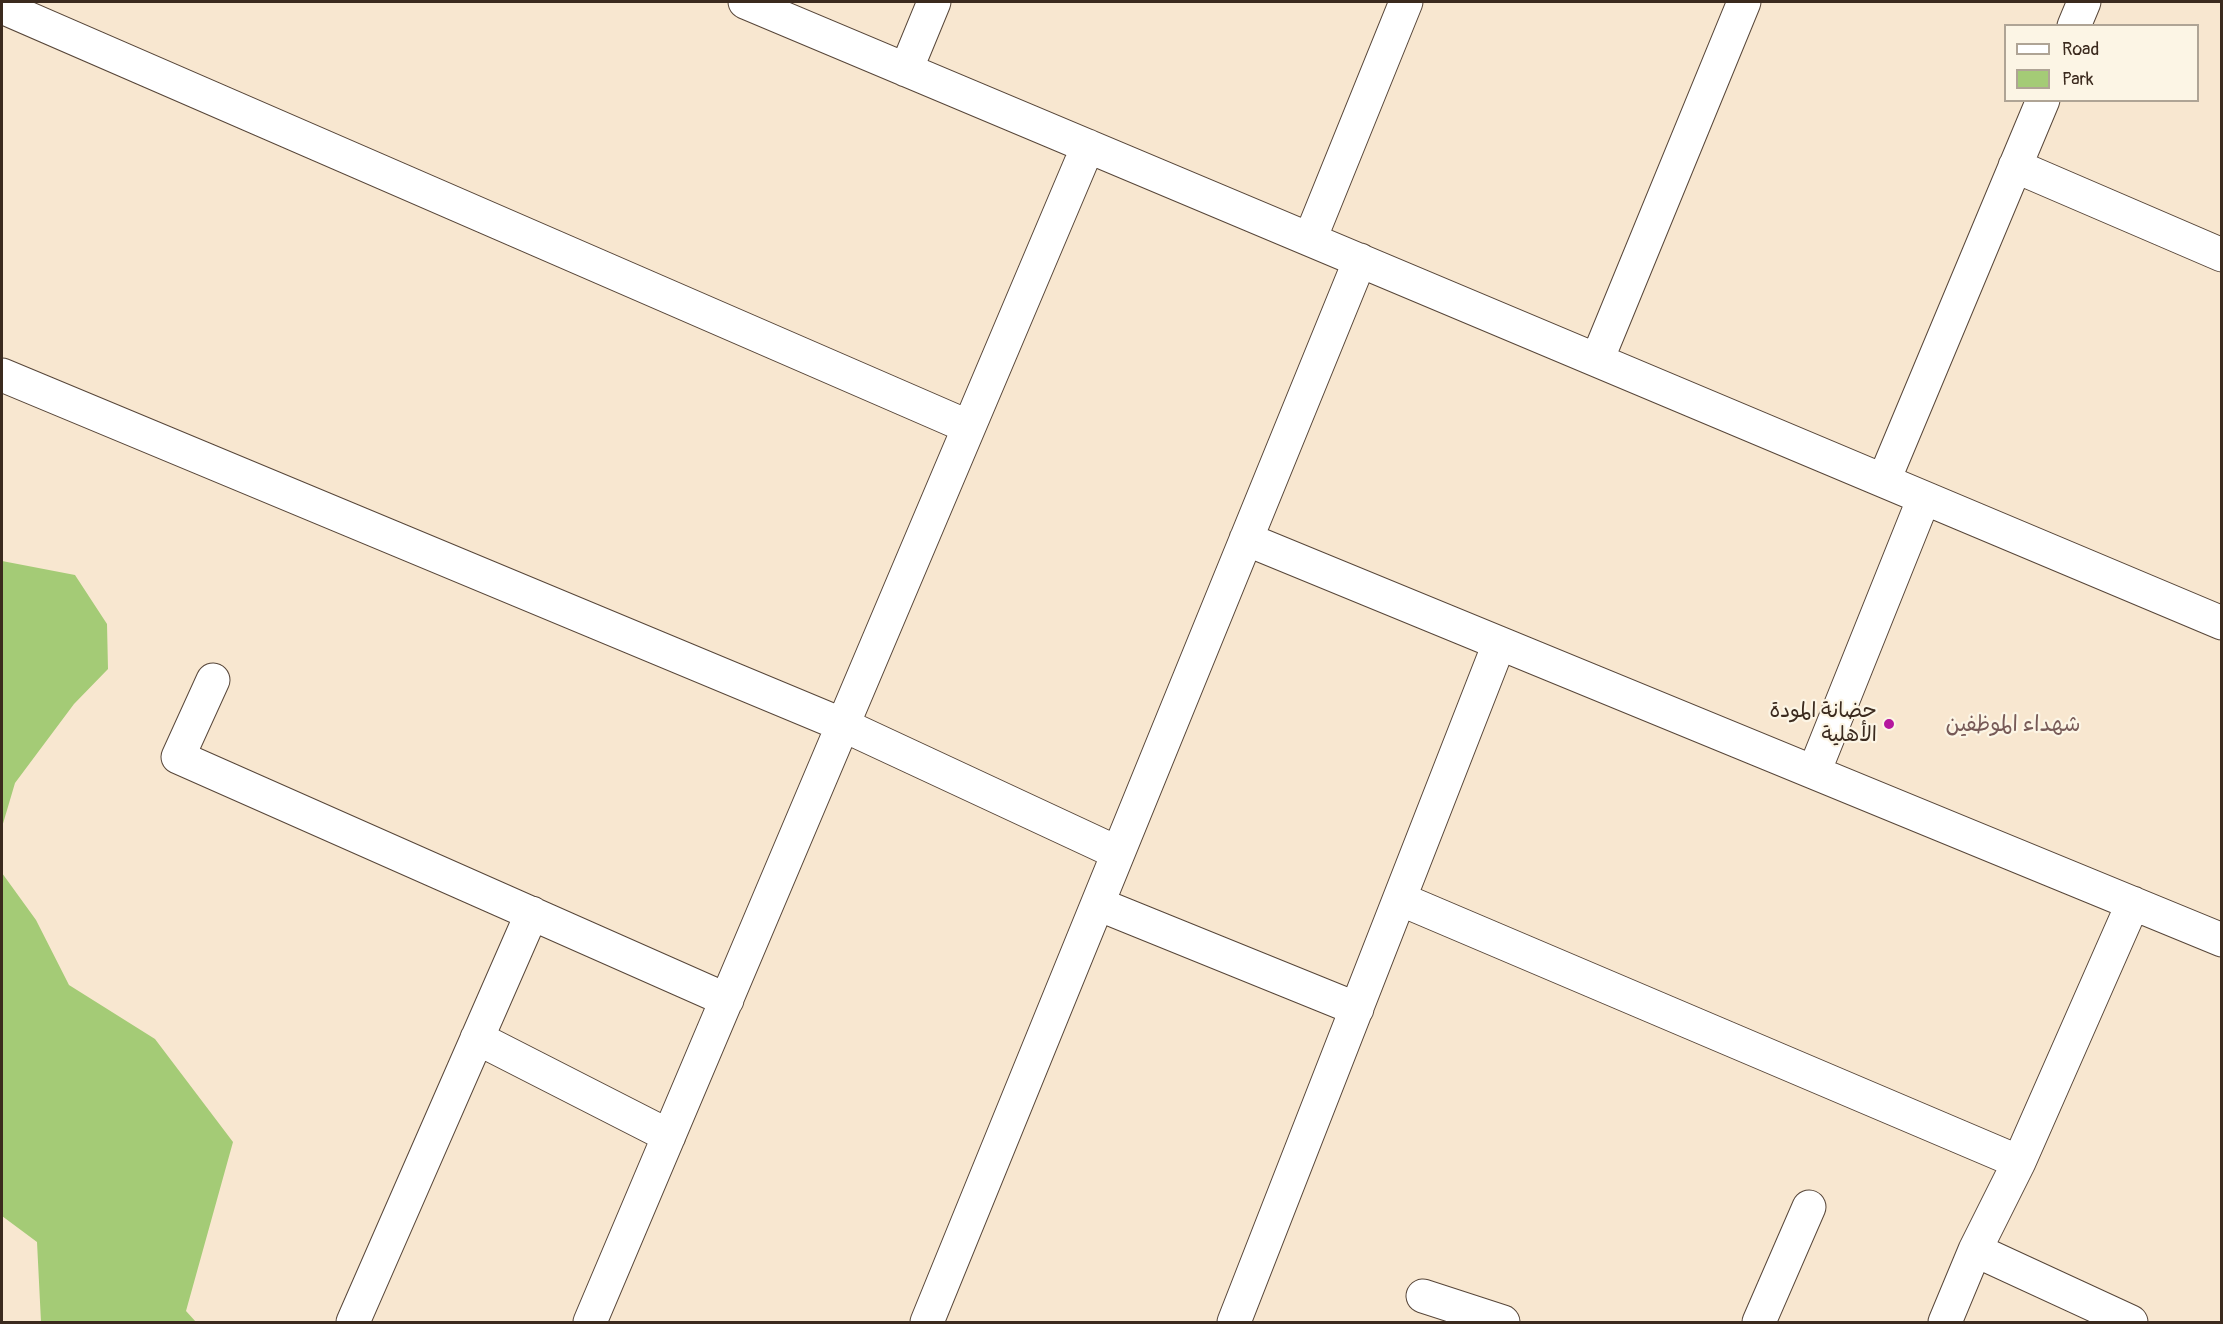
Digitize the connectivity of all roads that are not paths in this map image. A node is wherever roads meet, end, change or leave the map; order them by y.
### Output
1 (745, 2) edge
2 (934, 2) edge
3 (1406, 2) edge
4 (1744, 2) edge
5 (2084, 2) edge
6 (2, 7) edge
7 (2075, 24) edge
8 (906, 70) junction
9 (2042, 102) edge
10 (1088, 146) junction
11 (2015, 166) junction
12 (1310, 239) junction
13 (2222, 255) edge
14 (1360, 260) junction
15 (1597, 360) junction
16 (2, 375) edge
17 (969, 427) junction
18 (1884, 480) junction
19 (1924, 498) junction
20 (1246, 539) junction
21 (2222, 623) edge
22 (1499, 644) junction
23 (213, 680) dead end
24 (843, 725) junction
25 (1814, 772) junction
26 (1118, 853) junction
27 (1400, 899) junction
28 (2133, 903) junction
29 (1098, 904) junction
30 (532, 913) junction
31 (2222, 940) edge
32 (727, 1000) junction
33 (1357, 1009) junction
34 (477, 1038) junction
35 (669, 1136) junction
36 (2019, 1162) junction
37 (1809, 1207) dead end
38 (1975, 1250) junction
39 (1423, 1296) dead end
40 (353, 1323) edge
41 (590, 1323) edge
42 (927, 1323) edge
43 (1234, 1323) edge
44 (1503, 1323) edge
45 (1759, 1323) edge
46 (1946, 1323) edge
47 (2131, 1323) edge

1 - 8 street
2 - 8 street
3 - 12 street
4 - 15 street
5 - 7 street
6 - 17 street
8 - 10 street
9 - 11 street
10 - 12 street
10 - 17 street
11 - 13 street
11 - 18 street
12 - 14 street
14 - 15 street
14 - 20 street
15 - 18 street
16 - 24 street
17 - 24 street
18 - 19 street
19 - 21 street
19 - 25 street
20 - 22 street
20 - 26 street
22 - 25 street
22 - 27 street
23 - 30 street
24 - 26 street
24 - 32 street
25 - 28 street
26 - 29 street
27 - 33 street
27 - 36 street
28 - 31 street
28 - 36 street
29 - 33 street
29 - 42 street
30 - 32 street
30 - 34 street
32 - 35 street
33 - 43 street
34 - 35 street
34 - 40 street
35 - 41 street
36 - 38 street
37 - 45 street
38 - 46 street
38 - 47 street
39 - 44 street

